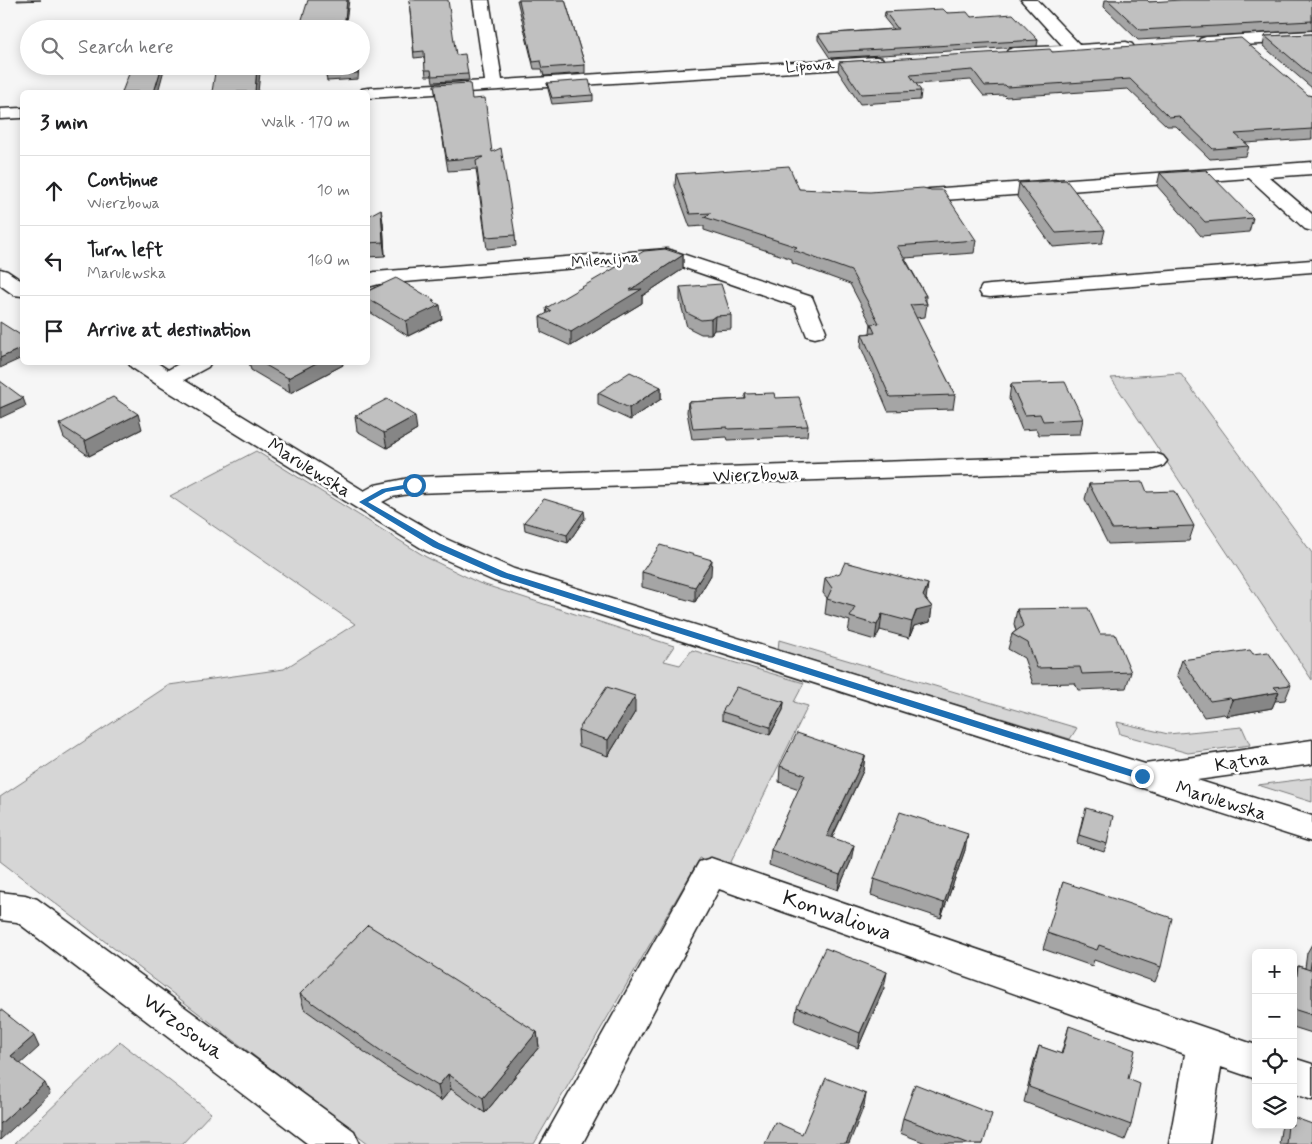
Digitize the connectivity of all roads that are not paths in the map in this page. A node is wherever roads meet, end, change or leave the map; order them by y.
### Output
1 (481, 0) edge
2 (1029, 0) edge
3 (1312, 36) edge
4 (1243, 40) junction
5 (1194, 43) edge
6 (1140, 46) edge
7 (1076, 50) junction
8 (997, 54) edge
9 (1264, 58) edge
10 (890, 61) edge
11 (494, 85) junction
12 (370, 93) edge
13 (20, 113) edge
14 (0, 114) edge
15 (1312, 168) edge
16 (1252, 172) junction
17 (928, 195) edge
18 (1312, 225) edge
19 (1312, 266) edge
20 (0, 275) edge
21 (370, 281) edge
22 (20, 289) edge
23 (990, 291) dead end
24 (815, 331) dead end
25 (144, 365) edge
26 (194, 365) edge
27 (166, 380) junction
28 (1154, 461) dead end
29 (363, 502) junction
30 (1312, 752) edge
31 (1142, 776) junction
32 (1312, 829) edge
33 (13, 908) edge
34 (1206, 1045) junction
35 (1252, 1061) edge
36 (1297, 1076) edge
37 (1312, 1082) edge
38 (340, 1144) edge
39 (561, 1144) edge
40 (1189, 1144) edge

1 - 11 street
2 - 7 street
3 - 4 street
4 - 5 street
4 - 9 street
6 - 7 street
7 - 8 street
10 - 11 street, Lipowa
11 - 12 street, Lipowa
13 - 14 street
15 - 16 street
16 - 17 street
16 - 18 street
19 - 23 street
20 - 22 street
21 - 24 street, Milenijna
25 - 27 street, Marulewska
26 - 27 street
27 - 29 street, Marulewska
28 - 29 street, Wierzbowa
29 - 31 street, Marulewska
30 - 31 street, Kątna
31 - 32 street, Marulewska
33 - 38 street, Wrzosowa
34 - 35 street, Konwaliowa
34 - 39 street, Konwaliowa
34 - 40 street
36 - 37 street

